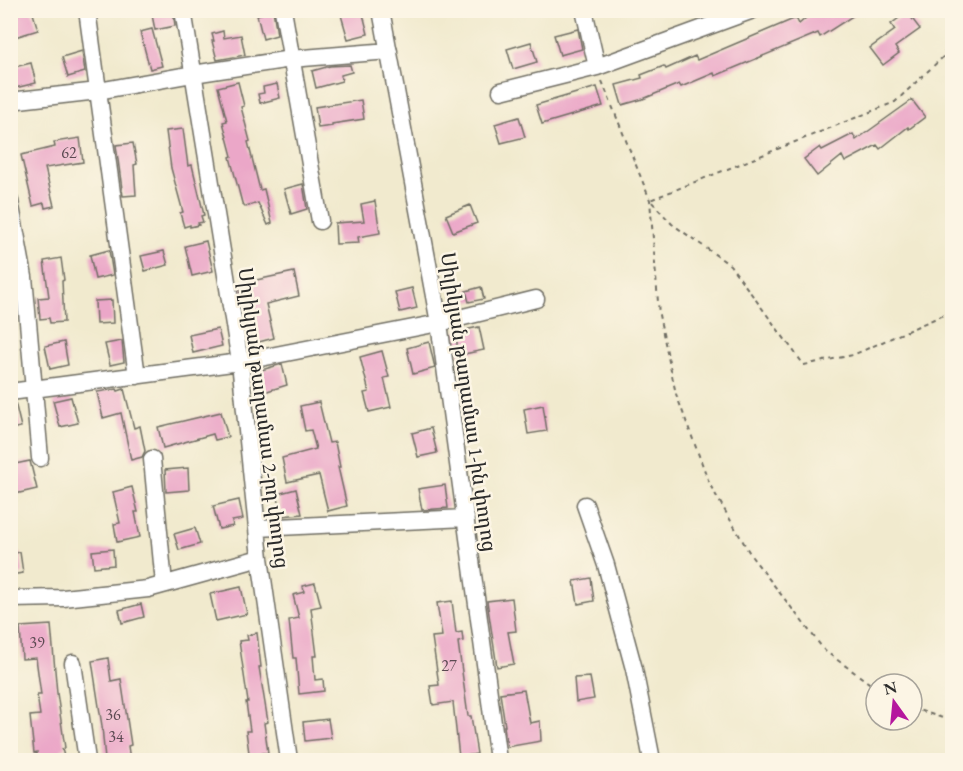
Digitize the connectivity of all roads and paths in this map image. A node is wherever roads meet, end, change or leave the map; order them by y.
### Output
1 (87, 10) edge
2 (183, 10) edge
3 (283, 10) edge
4 (381, 10) edge
5 (584, 10) edge
6 (753, 10) edge
7 (724, 16) edge
8 (952, 31) edge
9 (389, 51) junction
10 (291, 59) junction
11 (597, 67) junction
12 (193, 74) junction
13 (98, 91) junction
14 (501, 91) dead end
15 (10, 101) edge
16 (650, 200) junction
17 (10, 201) edge
18 (320, 221) dead end
19 (536, 299) dead end
20 (952, 310) edge
21 (440, 323) junction
22 (240, 362) junction
23 (137, 376) junction
24 (33, 389) junction
25 (10, 392) edge
26 (39, 458) dead end
27 (152, 459) dead end
28 (585, 505) dead end
29 (466, 518) junction
30 (258, 528) junction
31 (260, 558) junction
32 (164, 584) junction
33 (10, 599) edge
34 (73, 663) dead end
35 (864, 679) edge
36 (924, 712) edge
37 (952, 721) edge
38 (87, 760) edge
39 (289, 760) edge
40 (498, 760) edge
41 (652, 760) edge

1 - 13 street
2 - 12 street, Սիլիկյան թաղամաս 2-րդ փողոց
3 - 10 street
4 - 9 street, Սիլիկյան թաղամաս 1-ին փողոց
5 - 11 street
6 - 7 street
7 - 11 street
8 - 16 path
9 - 10 street
9 - 21 street, Սիլիկյան թաղամաս 1-ին փողոց
10 - 12 street
10 - 18 street
11 - 14 street
11 - 16 path
12 - 13 street
12 - 22 street, Սիլիկյան թաղամաս 2-րդ փողոց
13 - 15 street
13 - 23 street
16 - 20 path
16 - 35 path
17 - 24 street
19 - 21 street
21 - 22 street
21 - 29 street, Սիլիկյան թաղամաս 1-ին փողոց
22 - 23 street
22 - 30 street, Սիլիկյան թաղամաս 2-րդ փողոց
23 - 24 street
24 - 25 street
24 - 26 street
27 - 32 street
28 - 41 street
29 - 30 street
29 - 40 street, Սիլիկյան թաղամաս 1-ին փողոց
30 - 31 street, Սիլիկյան թաղամաս 2-րդ փողոց
31 - 32 street
31 - 39 street, Սիլիկյան թաղամաս 2-րդ փողոց
32 - 33 street
34 - 38 street
36 - 37 path

